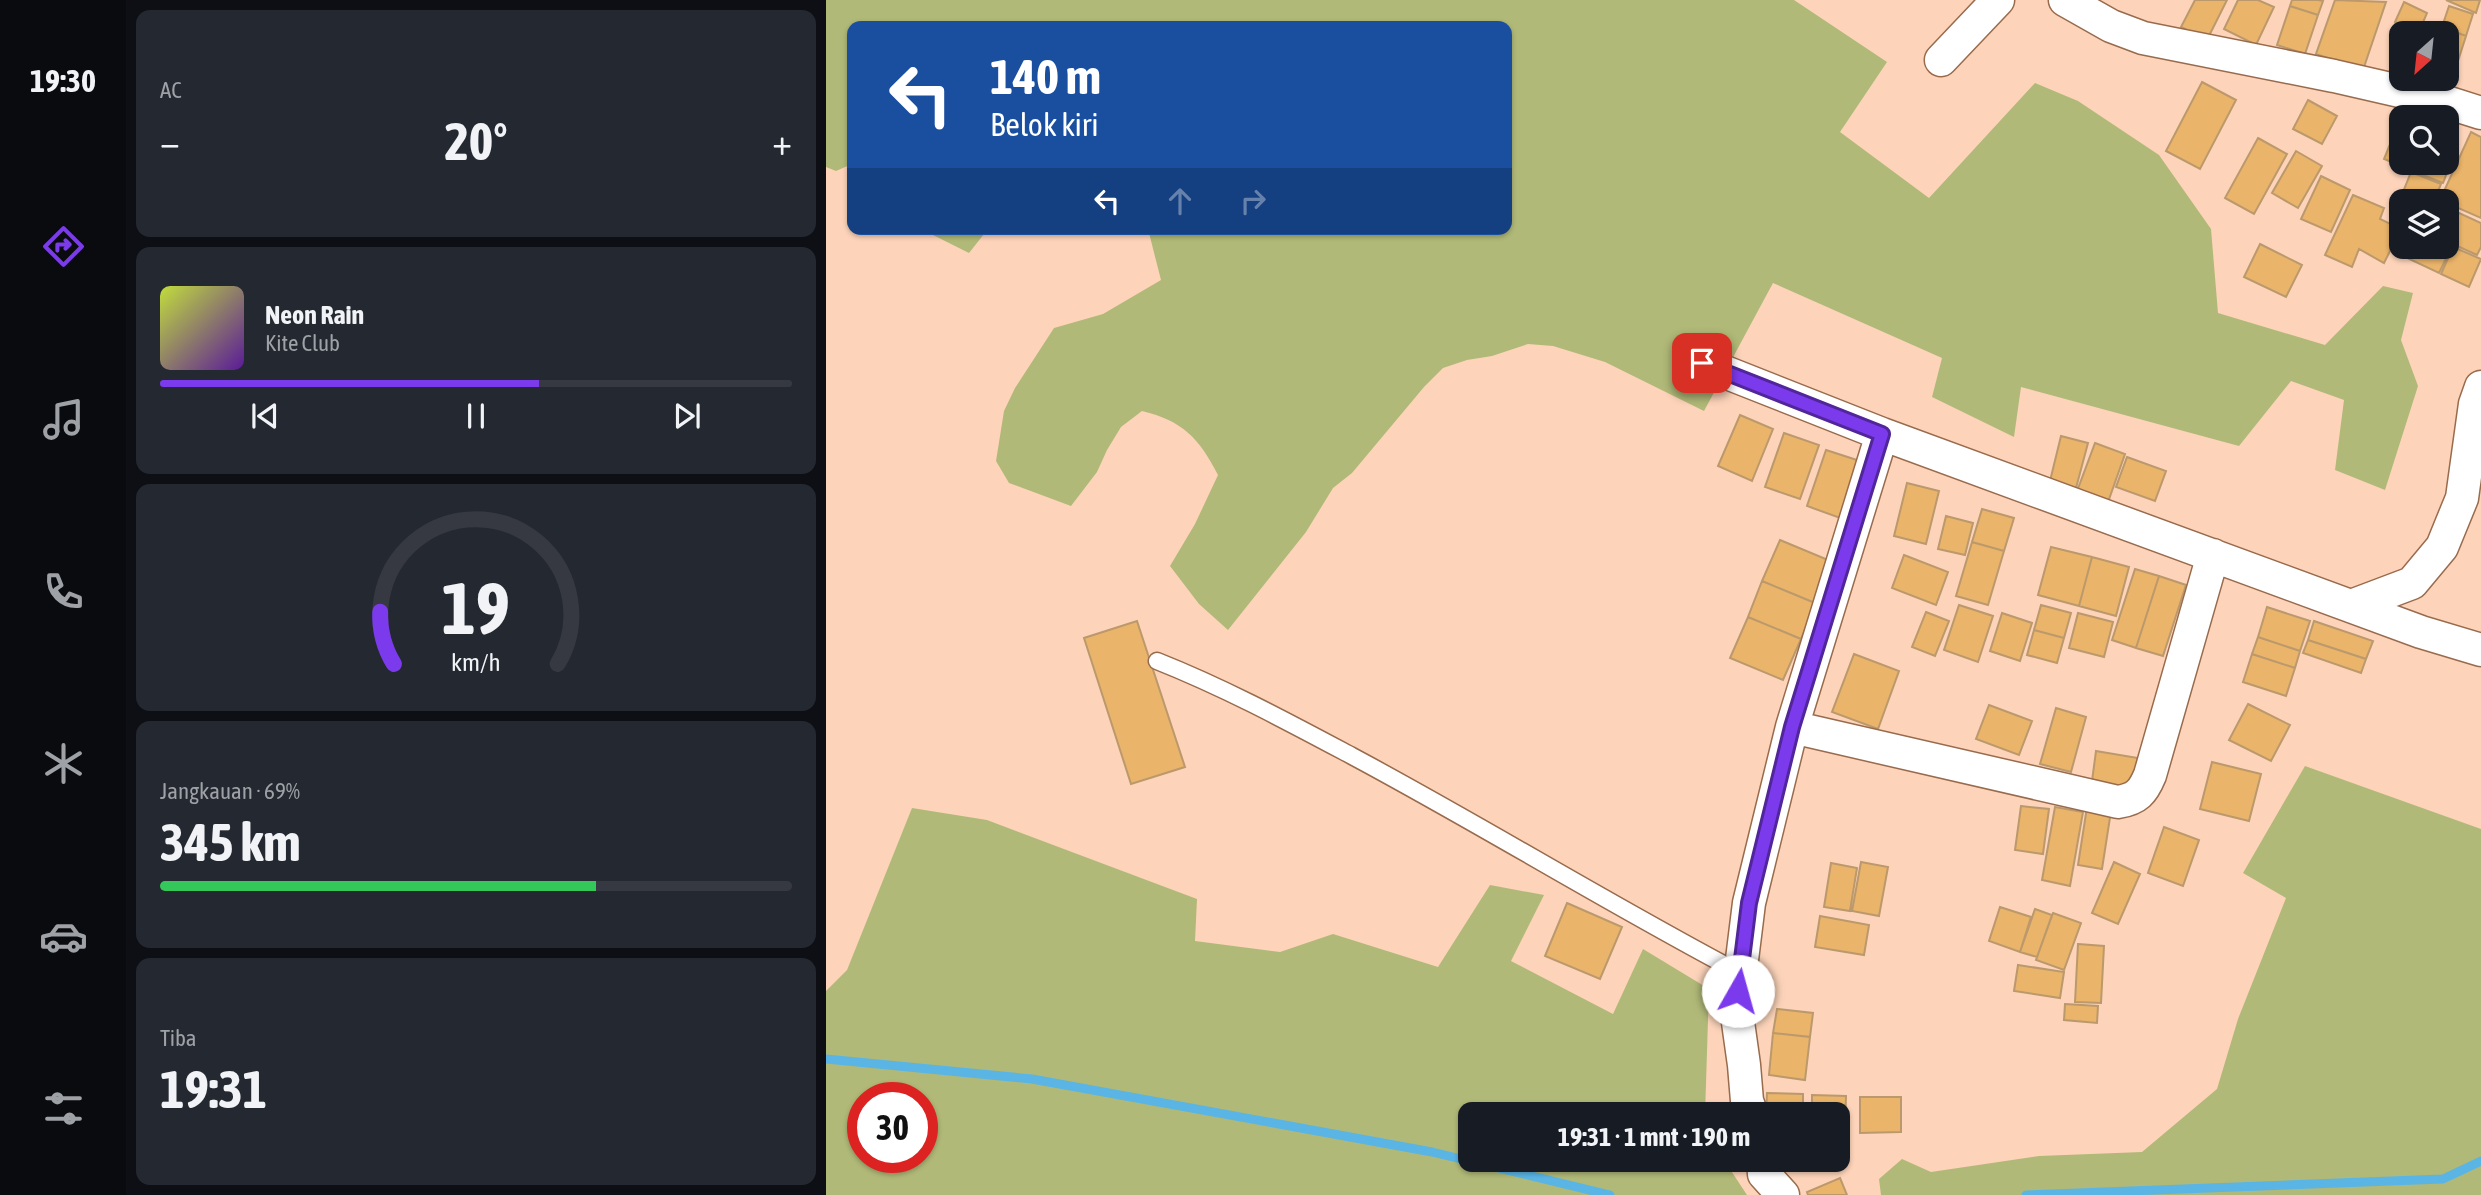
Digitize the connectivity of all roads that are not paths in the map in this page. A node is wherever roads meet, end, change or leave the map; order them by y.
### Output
1 (1998, 0) edge
2 (2064, 0) edge
3 (1941, 60) dead end
4 (2481, 113) edge
5 (1702, 363) dead end
6 (2481, 387) edge
7 (1882, 434) junction
8 (2213, 555) junction
9 (2351, 606) junction
10 (2481, 650) edge
11 (1157, 661) dead end
12 (1792, 727) junction
13 (1740, 974) junction
14 (1746, 1102) edge
15 (1764, 1172) edge
16 (1783, 1195) edge

1 - 3 street
2 - 4 street
5 - 7 street
6 - 9 street
7 - 8 street
7 - 12 street
8 - 9 street
8 - 12 street
9 - 10 street
11 - 13 lane
12 - 13 street
13 - 14 street
15 - 16 street

